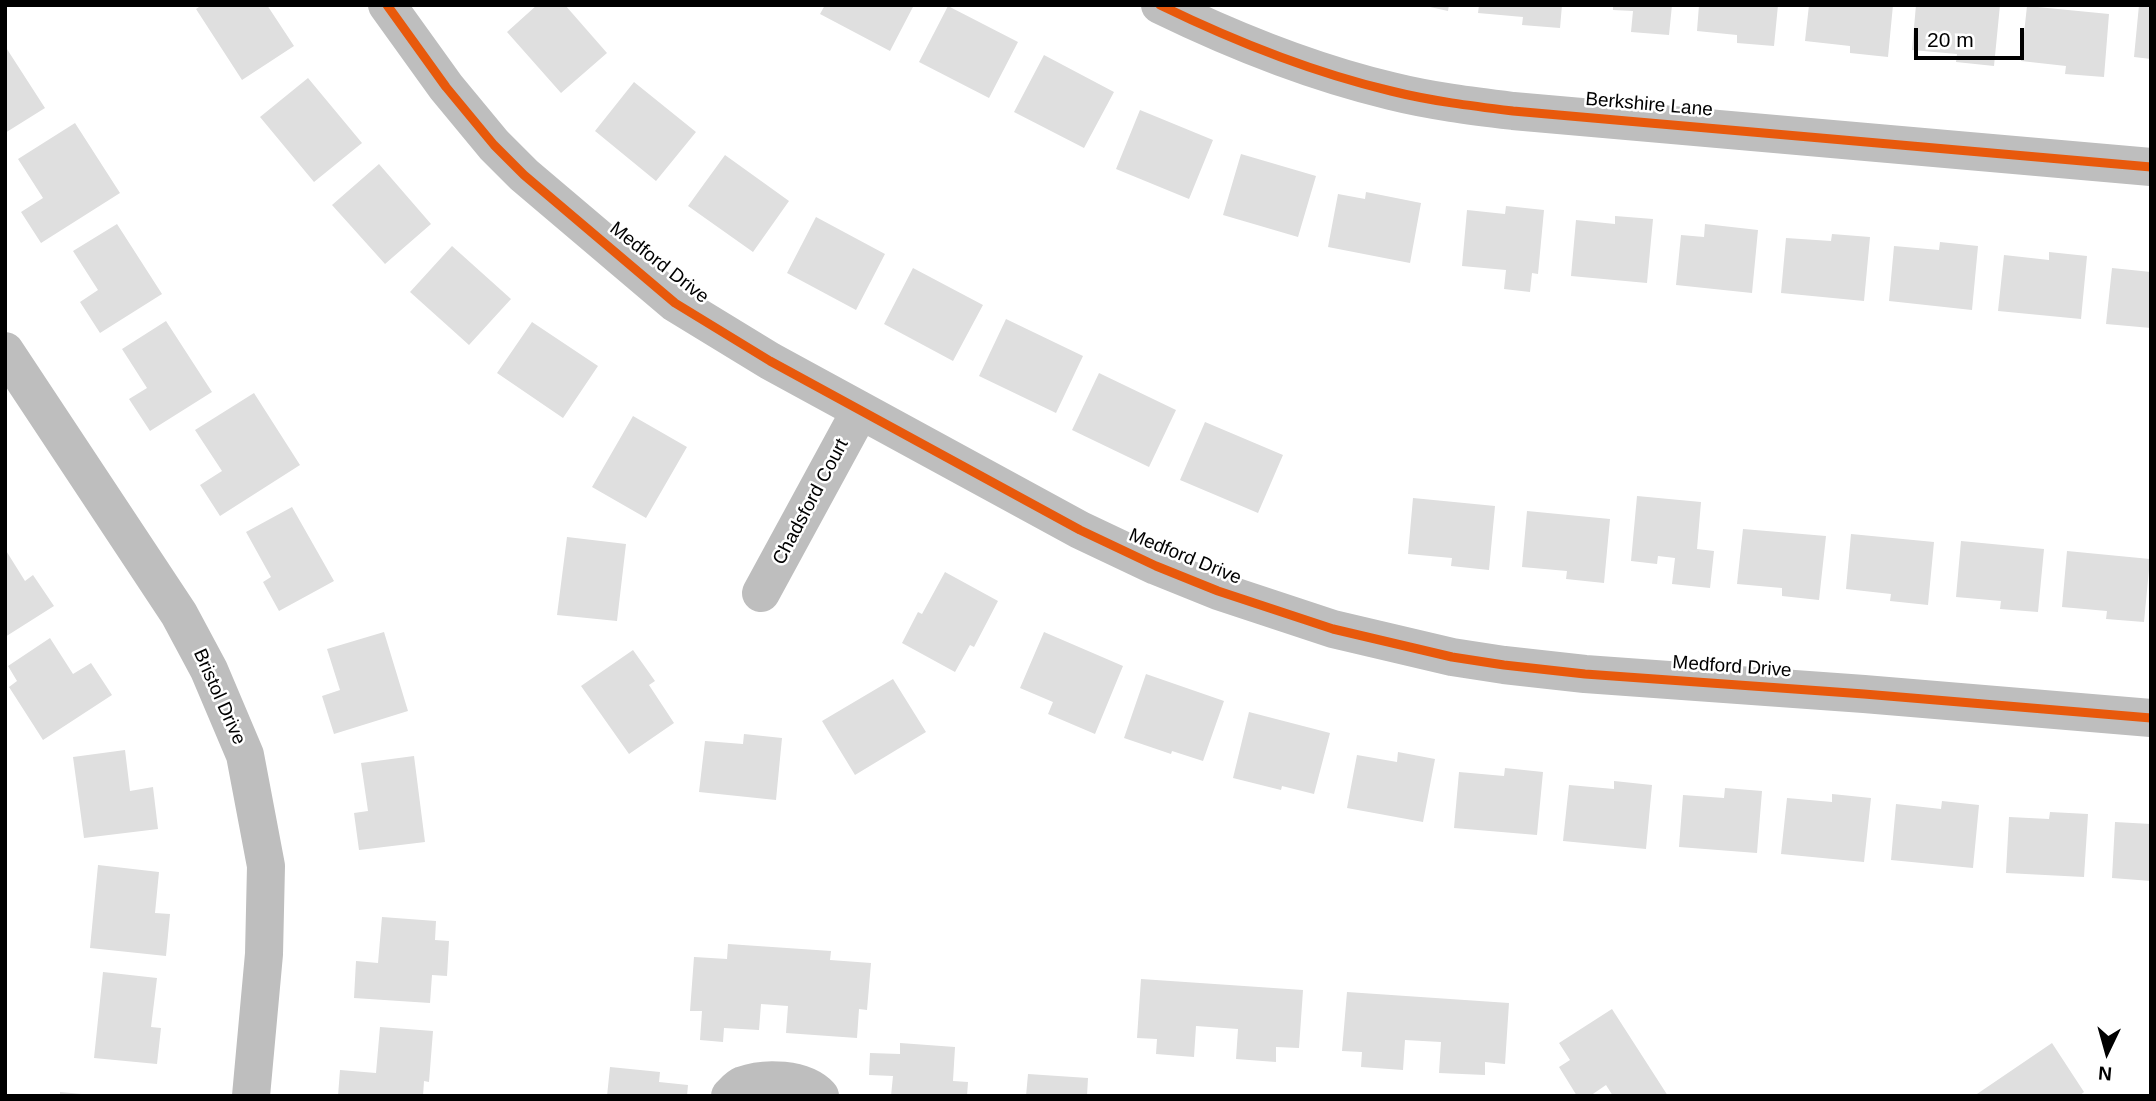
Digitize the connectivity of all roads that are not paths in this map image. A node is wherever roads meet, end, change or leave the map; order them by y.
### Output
1 (387, 5) edge
2 (1160, 5) edge
3 (2151, 167) edge
4 (5, 351) edge
5 (860, 411) junction
6 (761, 593) dead end
7 (2151, 718) edge
8 (251, 1096) edge
9 (730, 1096) edge
10 (820, 1096) edge

1 - 5 street, Medford Drive
2 - 3 street, Berkshire Lane
4 - 8 street, Bristol Drive
5 - 6 street, Chadsford Court
5 - 7 street, Medford Drive
9 - 10 street

